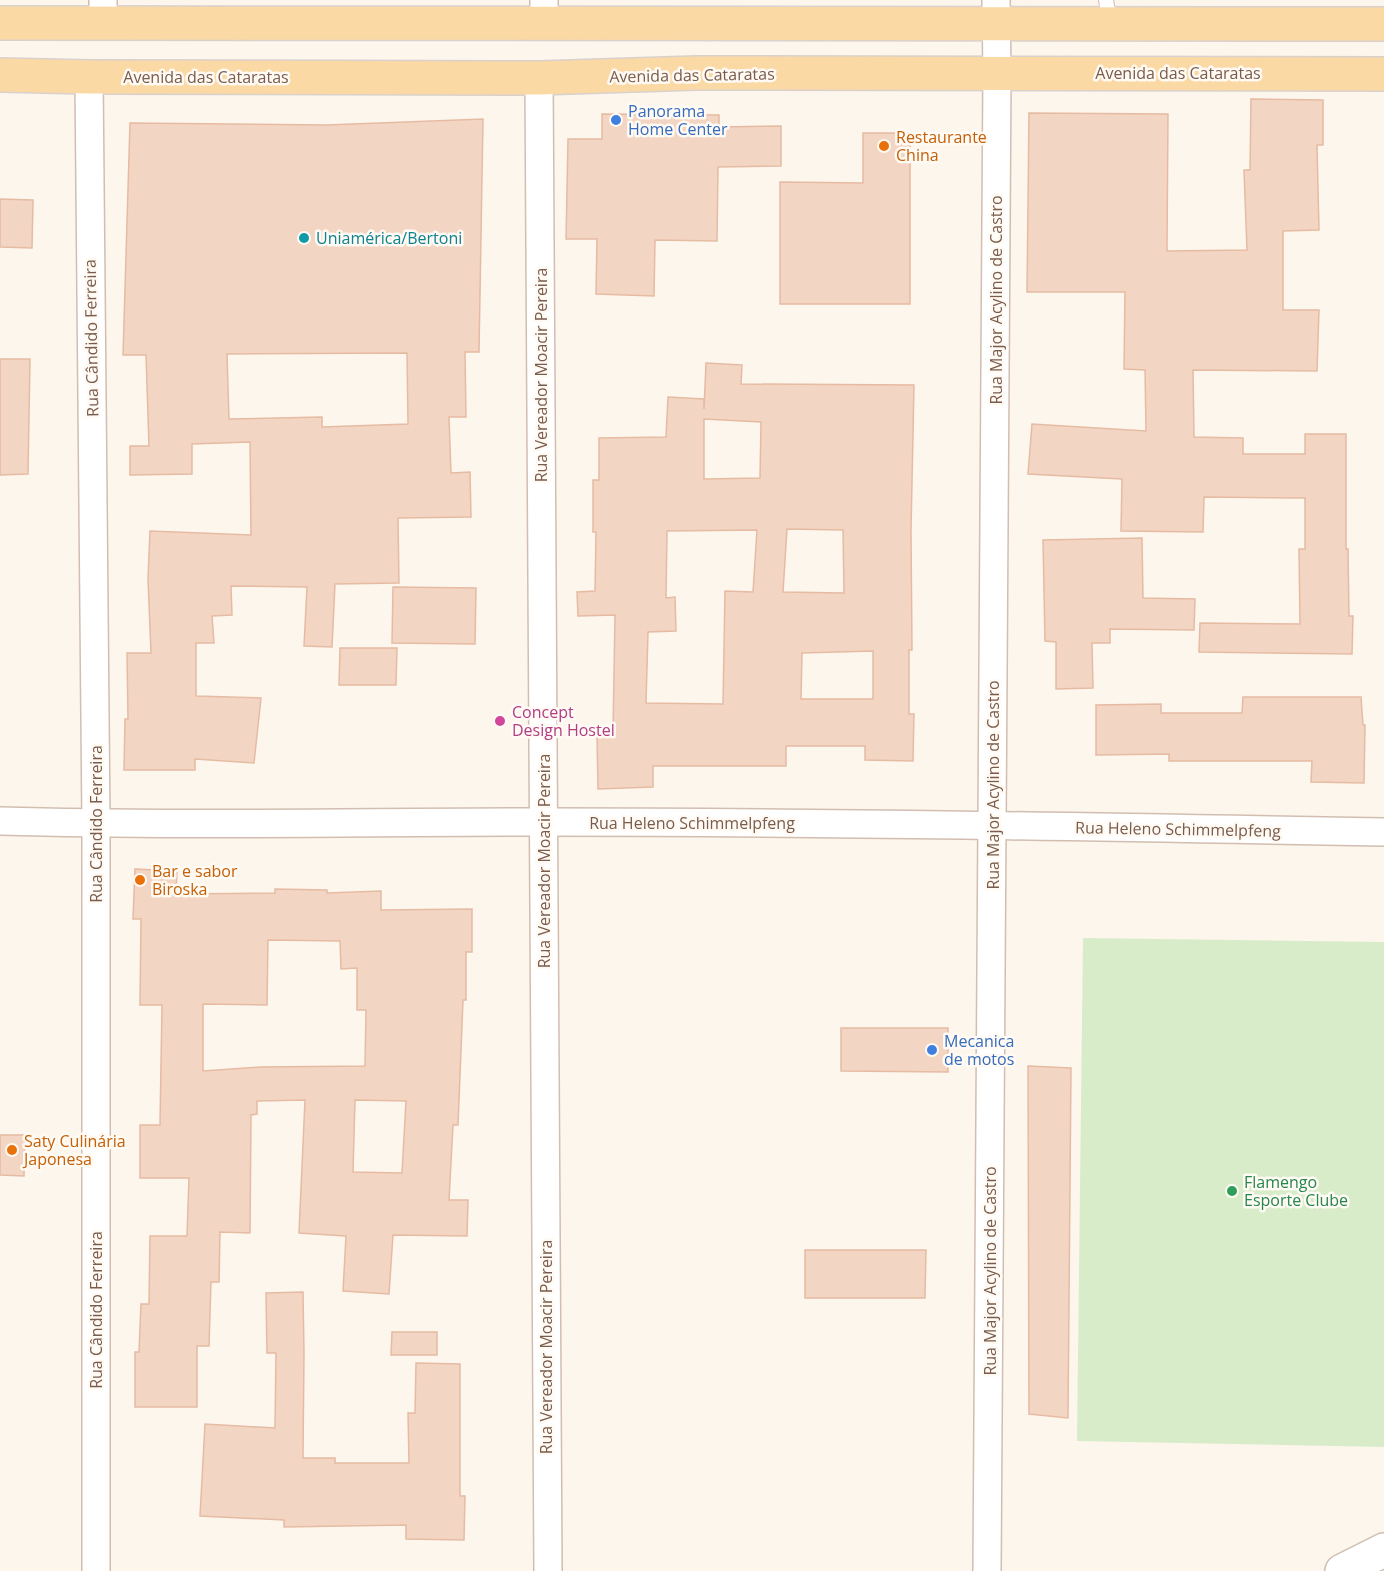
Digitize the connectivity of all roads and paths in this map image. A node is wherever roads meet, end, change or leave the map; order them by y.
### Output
1 (103, 11) edge
2 (996, 11) edge
3 (544, 12) edge
4 (1108, 12) edge
5 (0, 23) edge
6 (1384, 24) edge
7 (997, 73) junction
8 (1384, 74) edge
9 (0, 75) edge
10 (89, 77) junction
11 (539, 78) junction
12 (0, 821) edge
13 (544, 822) junction
14 (96, 824) junction
15 (993, 825) junction
16 (1384, 832) edge
17 (1384, 1551) edge
18 (96, 1571) edge
19 (548, 1571) edge
20 (987, 1571) edge
21 (1342, 1571) edge

1 - 3 main road
1 - 5 main road
2 - 3 main road
2 - 4 main road
2 - 7 street, Rua Major Acylino de Castro
4 - 6 main road
7 - 8 main road, Avenida das Cataratas
7 - 11 main road, Avenida das Cataratas
7 - 15 street, Rua Major Acylino de Castro
9 - 10 main road, Avenida das Cataratas
10 - 11 main road, Avenida das Cataratas
10 - 14 street, Rua Cândido Ferreira
11 - 13 street, Rua Vereador Moacir Pereira
12 - 14 street, Rua Heleno Schimmelpfeng
13 - 14 street, Rua Heleno Schimmelpfeng
13 - 15 street, Rua Heleno Schimmelpfeng
13 - 19 street, Rua Vereador Moacir Pereira
14 - 18 street, Rua Cândido Ferreira
15 - 16 street, Rua Heleno Schimmelpfeng
15 - 20 street, Rua Major Acylino de Castro
17 - 21 street

